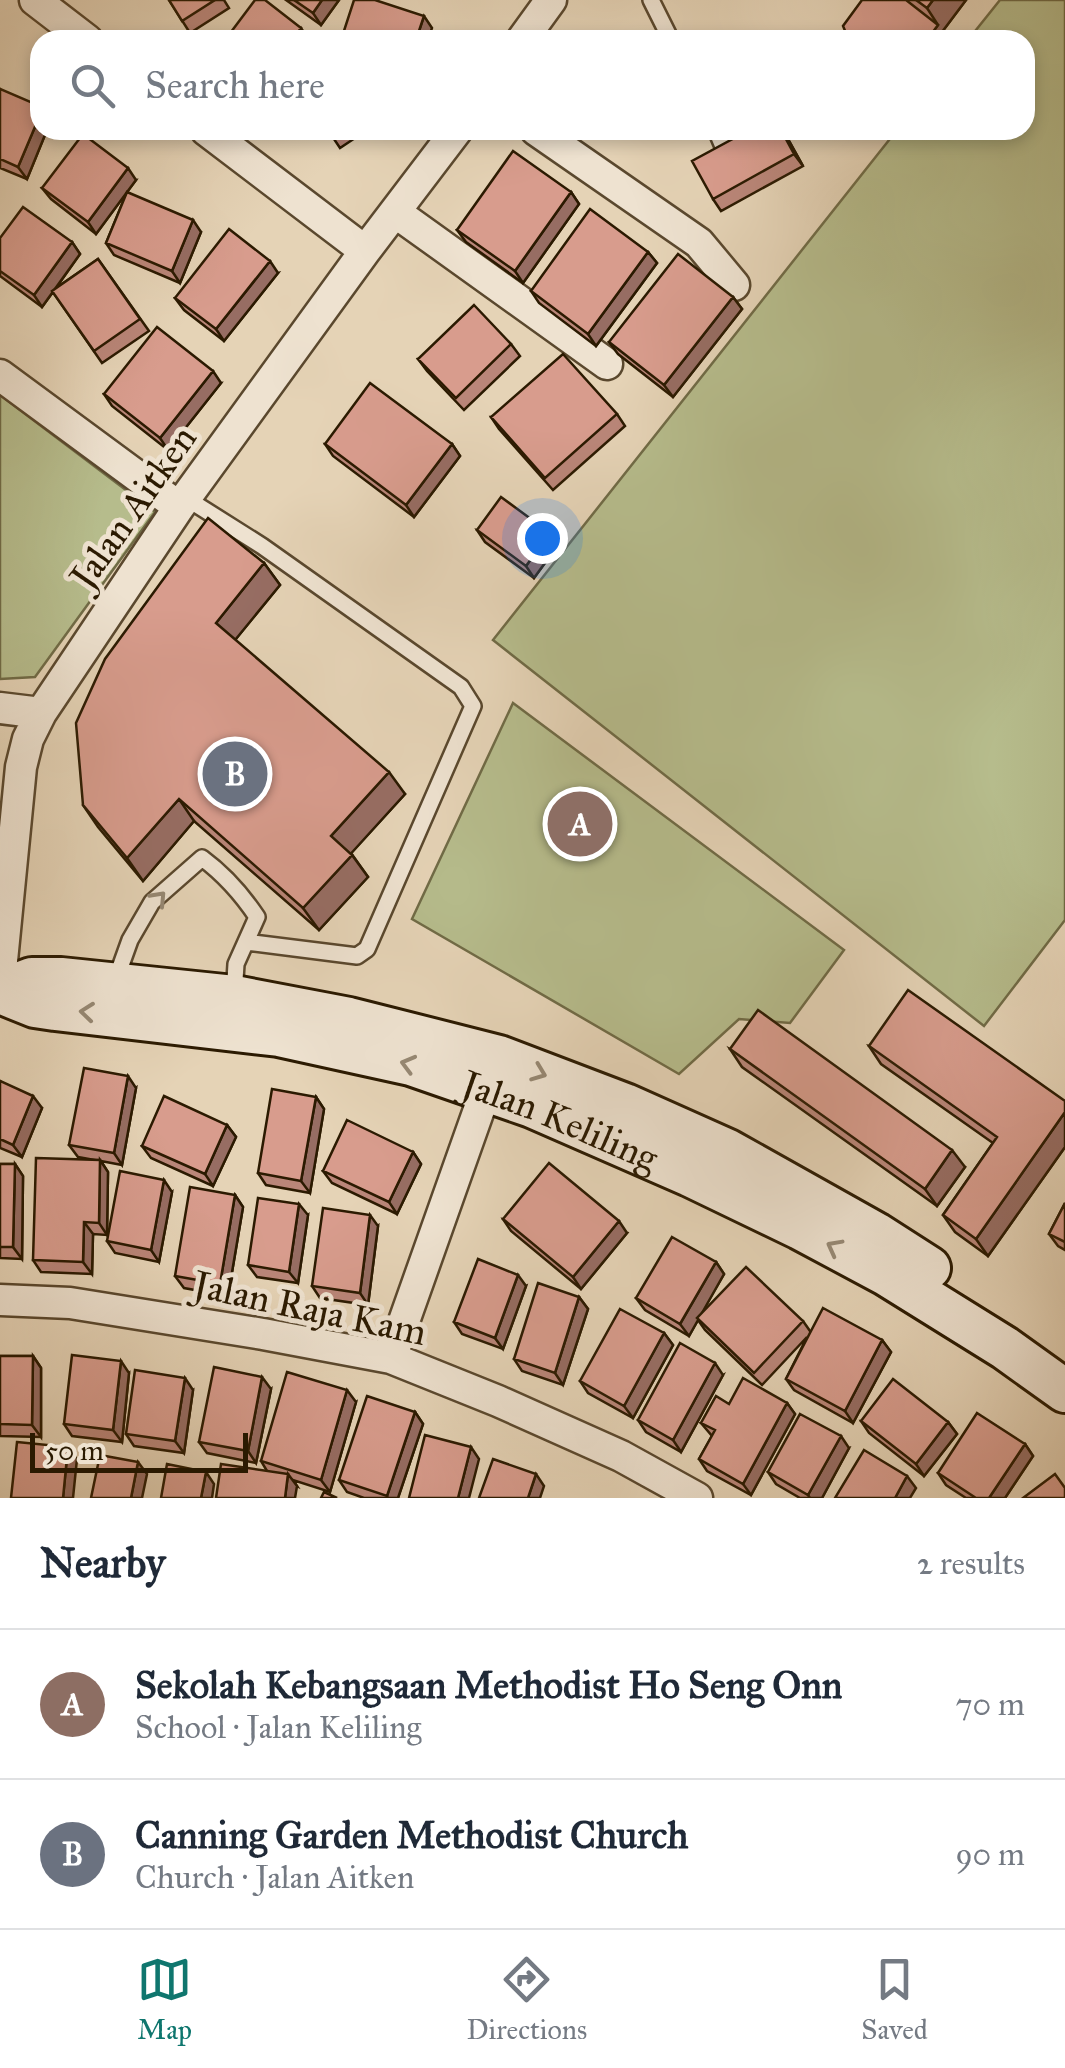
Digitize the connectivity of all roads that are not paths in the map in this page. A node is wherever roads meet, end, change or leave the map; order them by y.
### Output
1 (35, 0) edge
2 (651, 0) edge
3 (75, 30) edge
4 (666, 30) edge
5 (219, 140) edge
6 (449, 140) edge
7 (550, 140) edge
8 (394, 212) junction
9 (365, 251) junction
10 (734, 285) dead end
11 (607, 364) dead end
12 (0, 375) edge
13 (182, 502) junction
14 (0, 708) edge
15 (41, 713) junction
16 (246, 942) junction
17 (0, 982) edge
18 (115, 983) junction
19 (0, 992) edge
20 (234, 997) junction
21 (486, 1090) junction
22 (0, 1300) edge
23 (391, 1358) junction
24 (1065, 1358) edge
25 (1065, 1391) edge
26 (696, 1498) edge

1 - 3 street
2 - 4 lane
5 - 9 street
6 - 8 street, Jalan Aitken
7 - 10 street
8 - 9 street, Jalan Aitken
8 - 11 street
9 - 13 street, Jalan Aitken
12 - 13 street
13 - 15 street, Jalan Aitken
13 - 16 lane
14 - 15 street
15 - 17 street, Jalan Aitken
18 -> 16 lane
16 - 20 lane
18 - 19 main road, Jalan Keliling
18 - 20 main road, Jalan Keliling
21 -> 19 main road, Jalan Keliling
20 -> 24 main road, Jalan Keliling
21 - 23 street
25 -> 21 main road, Jalan Keliling
22 - 23 street, Jalan Raja Kam
23 - 26 street, Jalan Raja Kam

